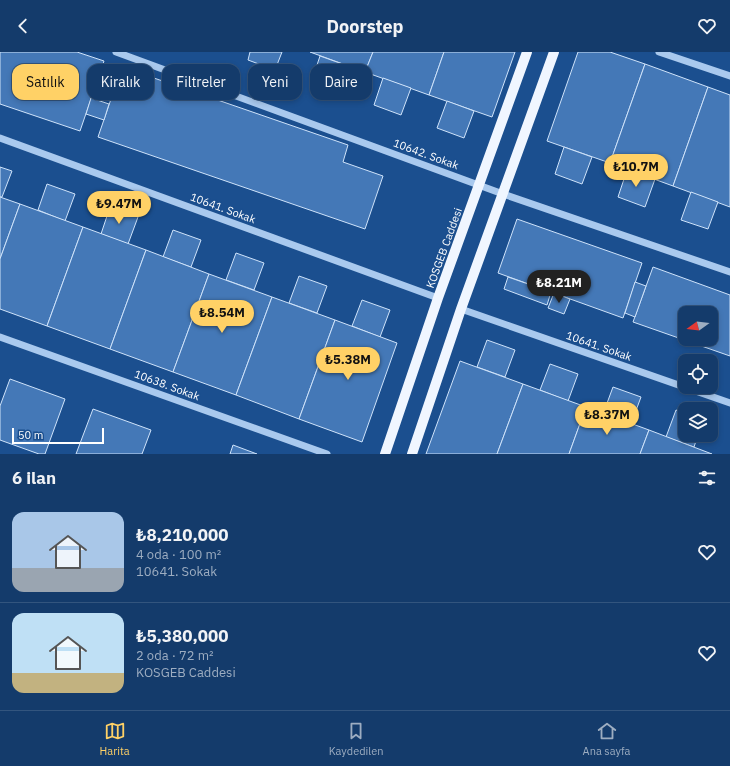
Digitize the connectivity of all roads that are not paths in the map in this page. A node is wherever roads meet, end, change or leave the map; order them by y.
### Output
1 (116, 52) edge
2 (527, 52) edge
3 (554, 52) edge
4 (659, 52) edge
5 (730, 76) edge
6 (0, 138) edge
7 (480, 186) junction
8 (503, 194) junction
9 (730, 272) edge
10 (438, 298) junction
11 (461, 309) junction
12 (0, 336) edge
13 (730, 403) edge
14 (327, 454) edge
15 (385, 454) edge
16 (412, 454) edge

1 - 7 street, 10642. Sokak
2 - 7 main road, KOSGEB Caddesi
3 - 8 main road
4 - 5 street
6 - 10 street, 10641. Sokak
7 - 8 street, 10642. Sokak
7 - 10 main road, KOSGEB Caddesi
8 - 9 street, 10642. Sokak
8 - 11 main road
10 - 15 main road, KOSGEB Caddesi
11 - 13 street, 10641. Sokak
11 - 16 main road
12 - 14 street, 10638. Sokak

